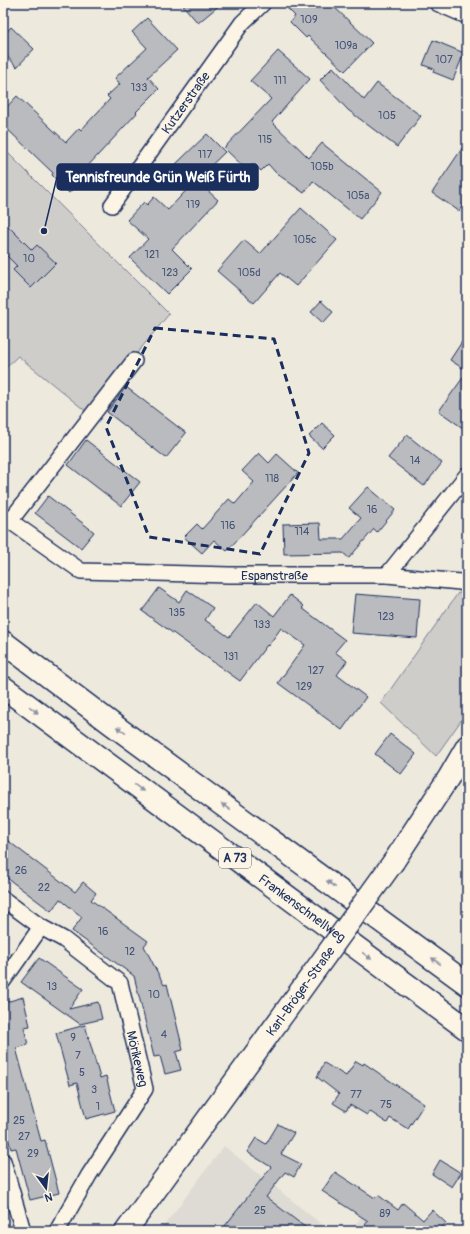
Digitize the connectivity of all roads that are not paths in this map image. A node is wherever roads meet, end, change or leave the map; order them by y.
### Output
1 (263, 3) edge
2 (437, 3) edge
3 (467, 16) edge
4 (112, 205) dead end
5 (134, 361) dead end
6 (467, 475) edge
7 (6, 519) edge
8 (387, 575) junction
9 (467, 584) edge
10 (3, 642) edge
11 (3, 687) edge
12 (467, 746) edge
13 (3, 899) edge
14 (41, 927) junction
15 (3, 981) edge
16 (467, 984) edge
17 (467, 1029) edge
18 (3, 1161) edge
19 (23, 1231) edge
20 (57, 1231) edge
21 (126, 1231) edge

1 - 4 street, Kutzerstraße
2 - 3 street
5 - 7 street
6 - 8 street
7 - 8 street, Espanstraße
8 - 9 street, Espanstraße
16 -> 10 highway, A 73
11 -> 17 highway, Frankenschnellweg / A 73
12 - 21 street, Karl-Bröger-Straße, bridge
13 - 14 street, Mörikeweg
14 - 15 street
14 - 20 street, Mörikeweg
18 - 19 street

